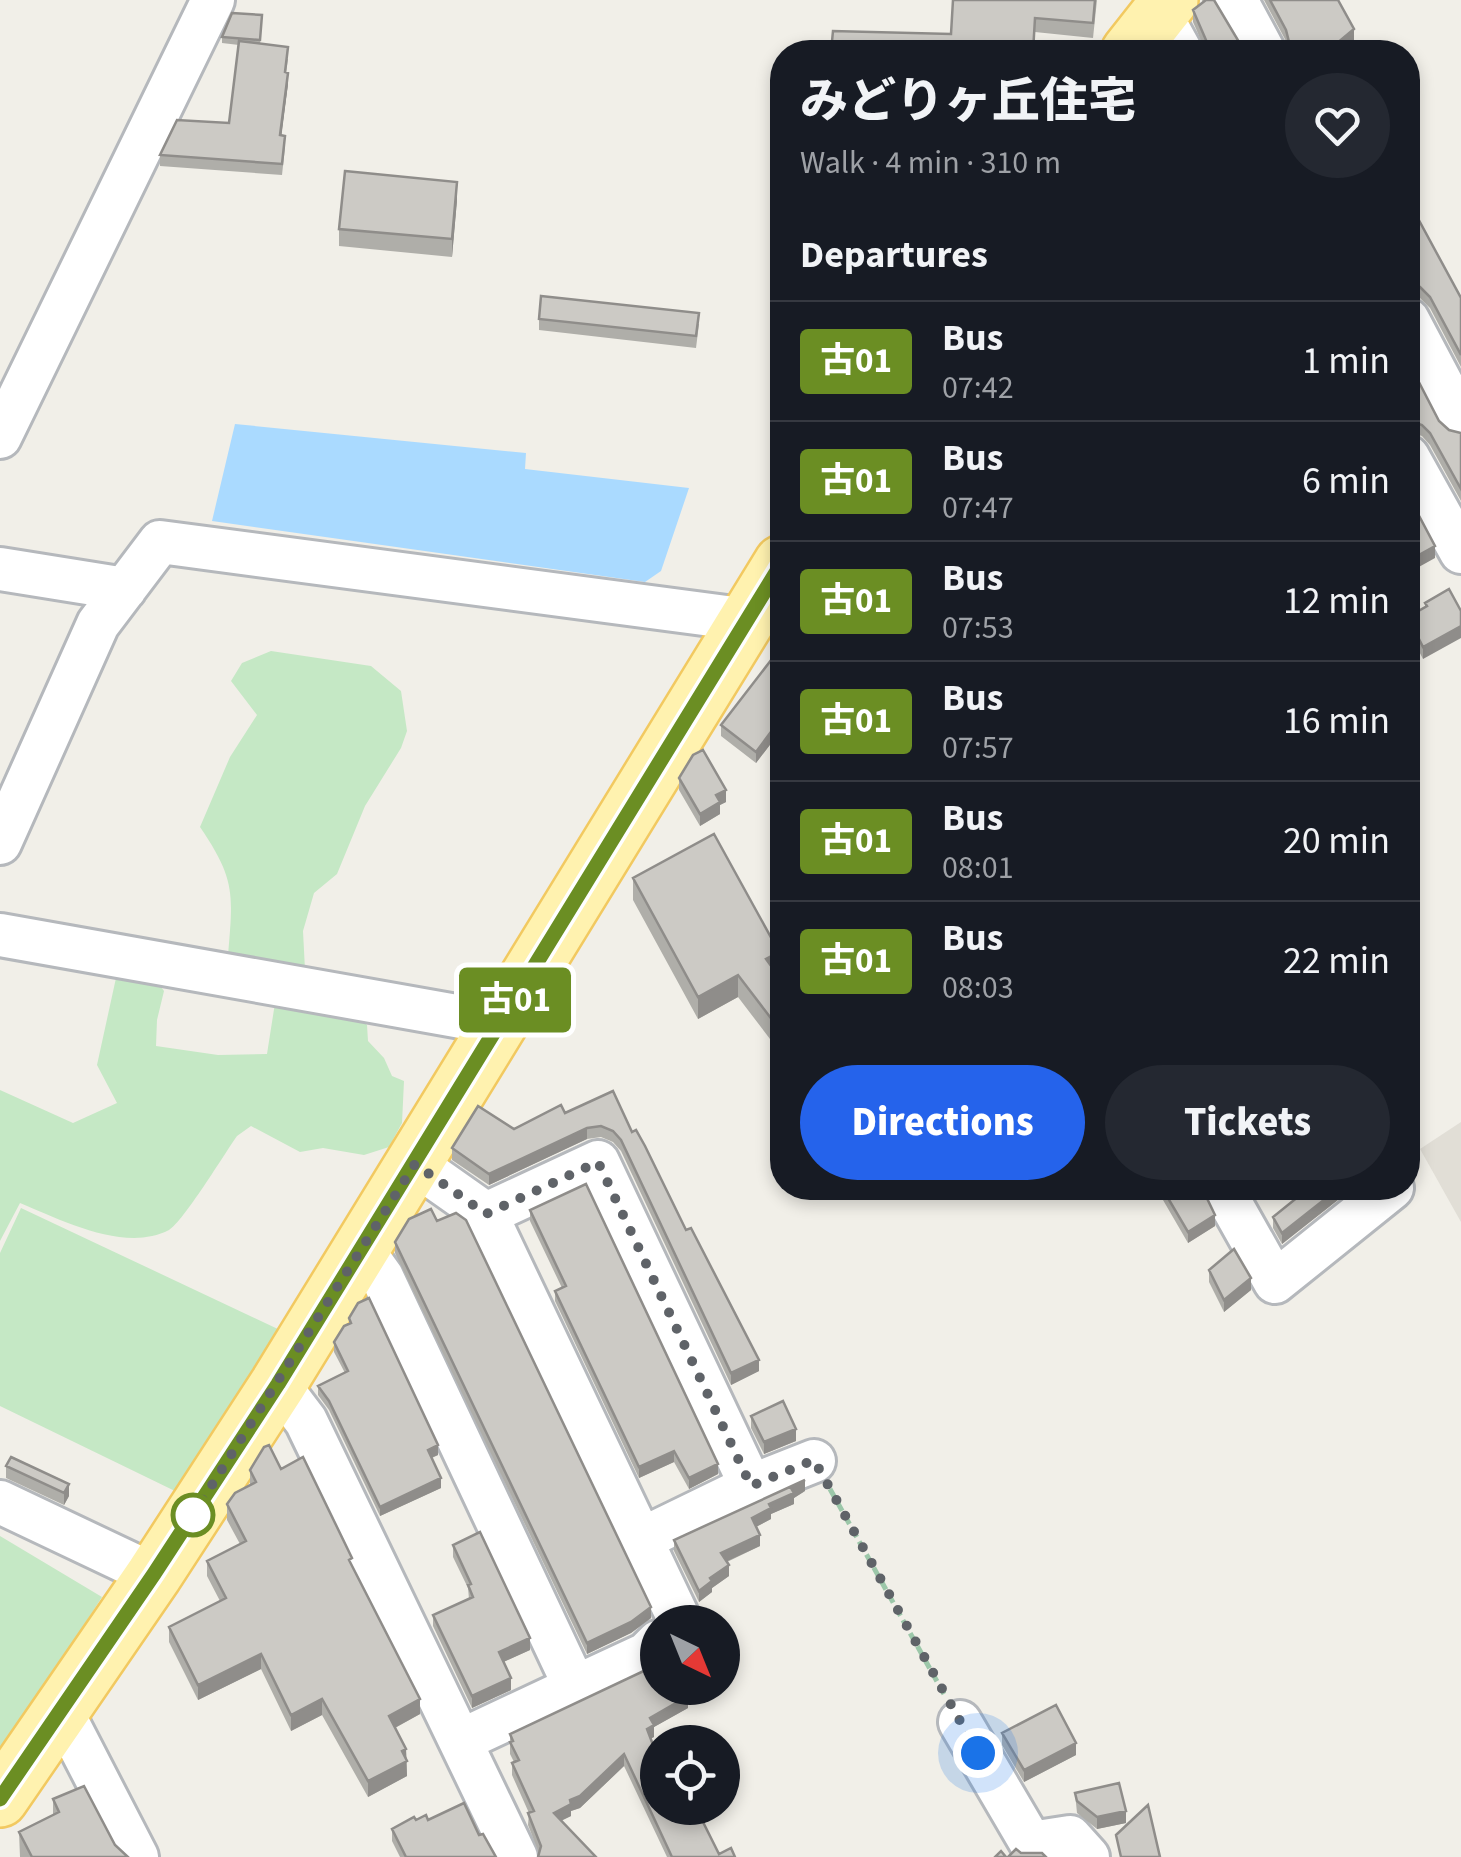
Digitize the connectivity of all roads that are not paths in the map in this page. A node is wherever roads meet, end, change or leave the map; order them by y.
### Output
1 (212, 0) edge
2 (1236, 0) edge
3 (1258, 40) edge
4 (1420, 343) edge
5 (1461, 420) edge
6 (0, 437) edge
7 (1420, 479) edge
8 (1461, 552) edge
9 (0, 569) edge
10 (770, 586) edge
11 (124, 589) junction
12 (748, 620) junction
13 (0, 843) edge
14 (0, 934) edge
15 (501, 1024) junction
16 (415, 1164) junction
17 (1229, 1200) edge
18 (1373, 1200) edge
19 (486, 1214) junction
20 (362, 1250) junction
21 (278, 1384) junction
22 (814, 1460) road end
23 (751, 1486) junction
24 (0, 1502) edge
25 (642, 1539) junction
26 (154, 1574) junction
27 (673, 1605) edge
28 (640, 1657) edge
29 (574, 1687) junction
30 (61, 1710) junction
31 (960, 1722) road end
32 (462, 1740) junction
33 (0, 1799) edge
34 (136, 1857) edge
35 (516, 1857) edge
36 (1088, 1857) edge

1 - 6 street
2 - 3 street
4 - 5 street
7 - 8 street
9 - 11 street
10 - 12 main road
11 - 12 street
11 - 13 street
12 - 15 main road
14 - 15 street
15 - 16 main road
16 - 19 street
16 - 20 main road
17 - 18 street
19 - 23 street
19 - 25 street
20 - 21 main road
20 - 29 street
21 - 26 main road
21 - 32 street
22 - 23 street
23 - 25 street
24 - 26 street
25 - 27 street
26 - 30 main road
28 - 29 street
29 - 32 street
30 - 33 main road
30 - 34 street
31 - 36 street
32 - 35 street

